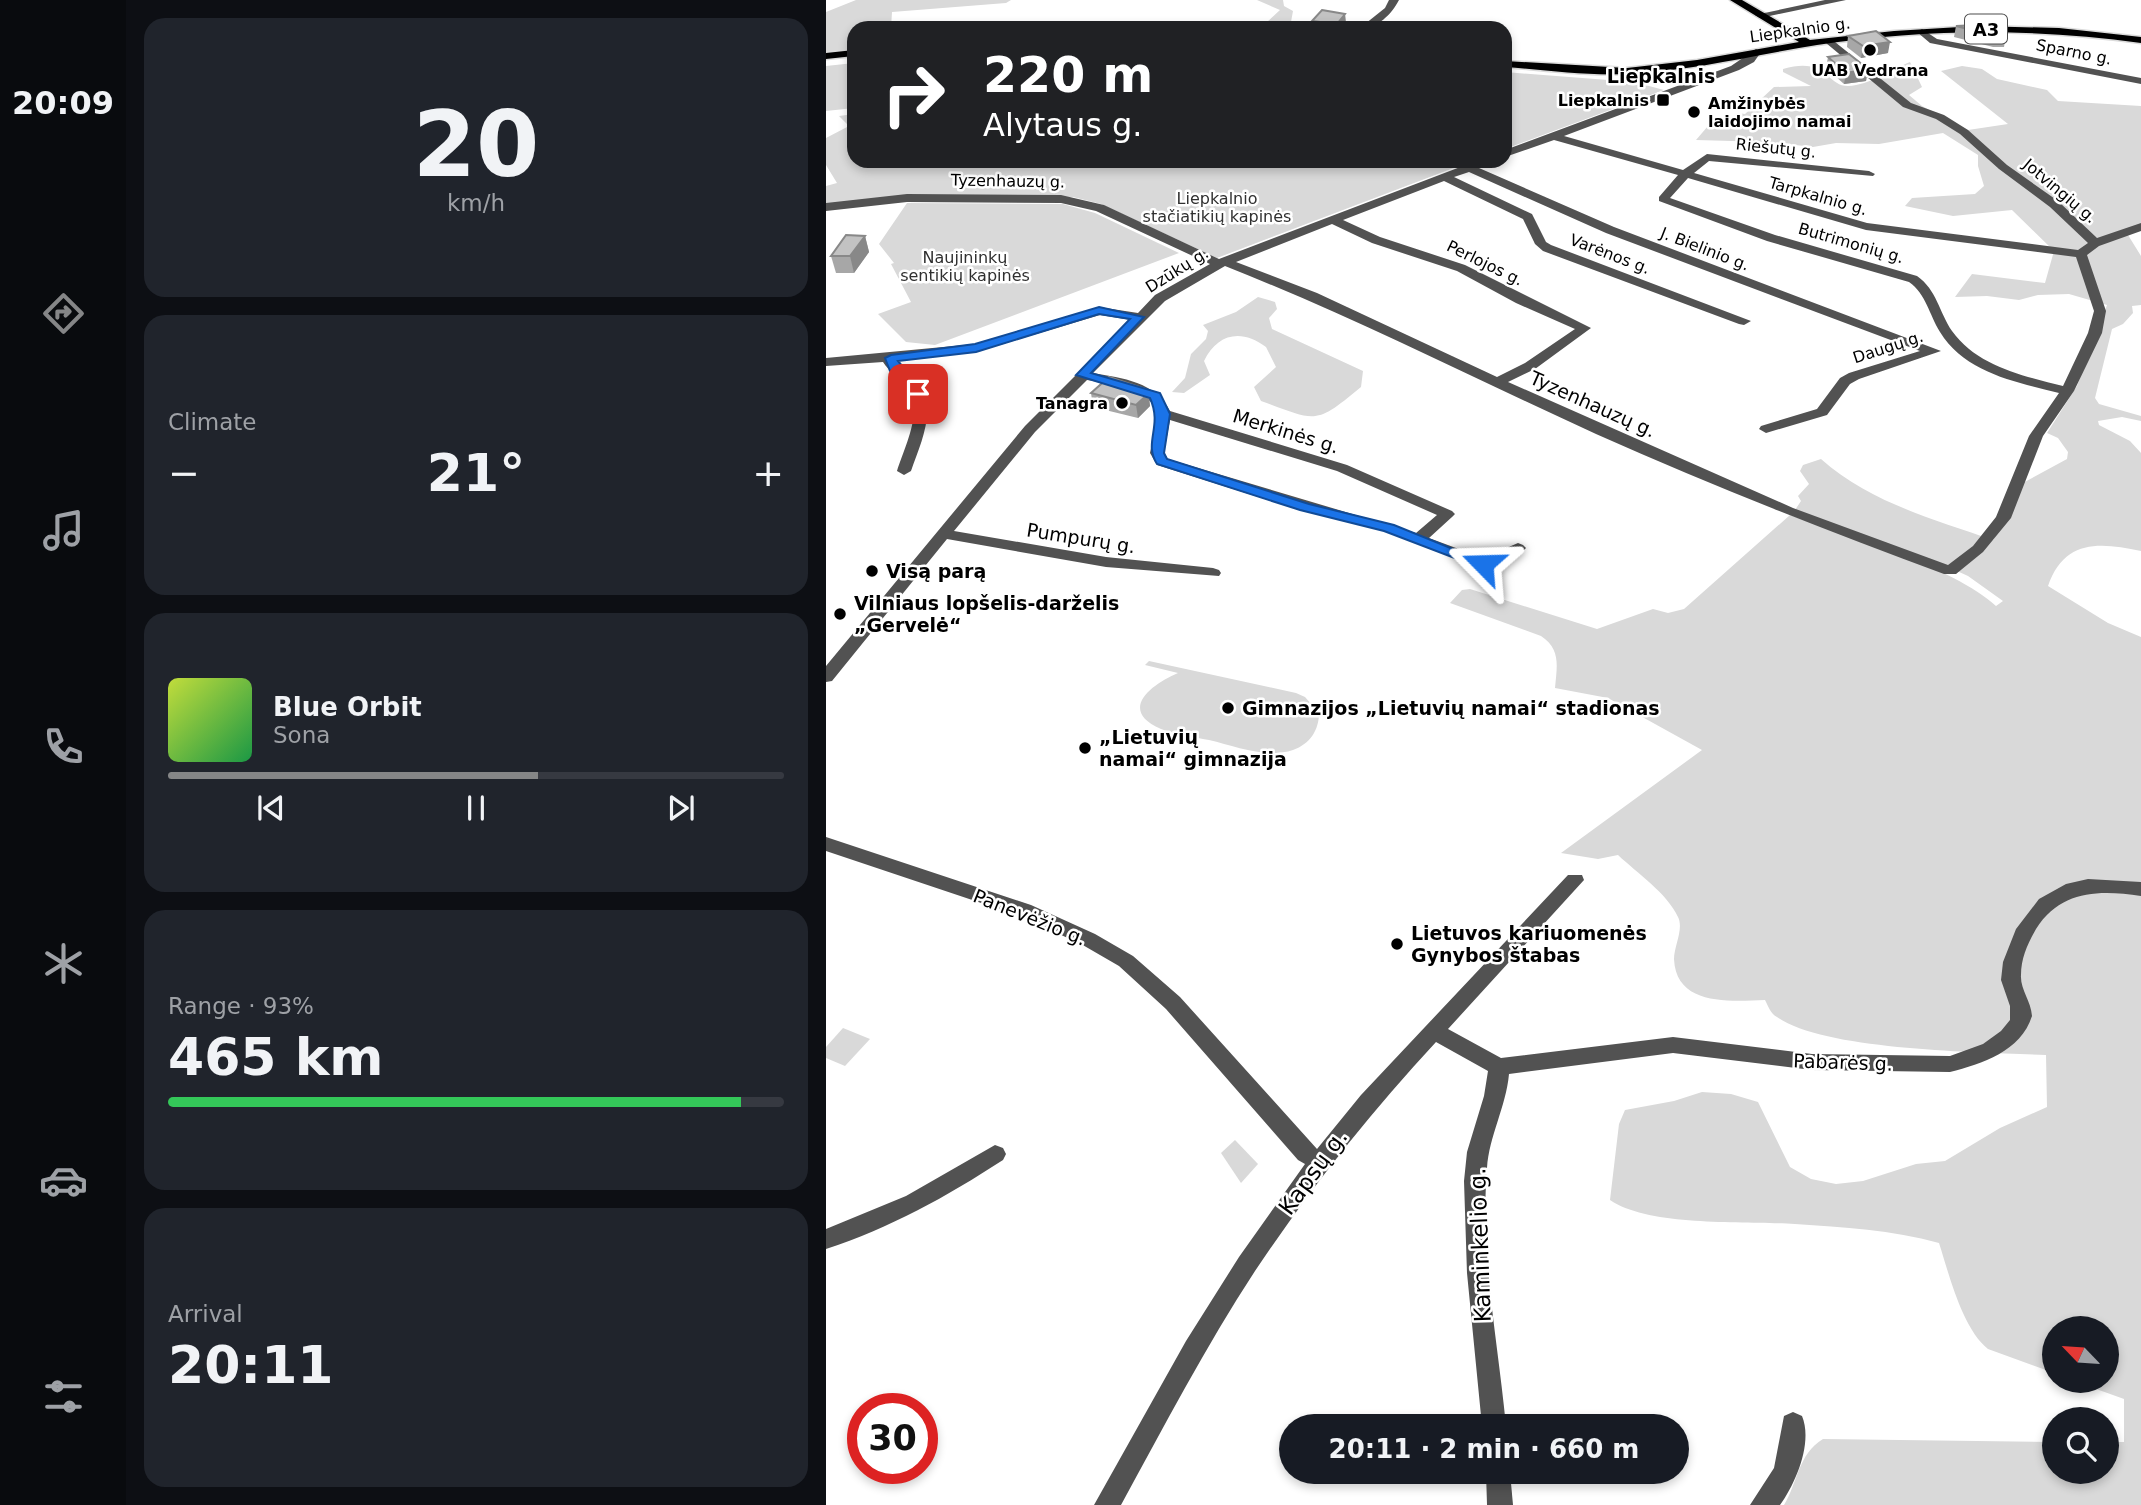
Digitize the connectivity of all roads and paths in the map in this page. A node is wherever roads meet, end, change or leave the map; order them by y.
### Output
1 (1394, 0) edge
2 (1735, 0) edge
3 (1762, 0) edge
4 (1841, 0) edge
5 (1785, 10) junction
6 (1760, 15) junction
7 (1374, 21) edge
8 (1922, 32) junction
9 (2141, 40) edge
10 (1830, 41) junction
11 (1809, 44) junction
12 (1756, 52) junction
13 (847, 54) edge
14 (826, 56) edge
15 (1725, 57) junction
16 (1512, 64) edge
17 (1725, 72) junction
18 (2141, 80) edge
19 (1553, 136) junction
20 (1512, 151) edge
21 (1470, 168) joint
22 (1686, 173) junction
23 (1869, 174) dead end
24 (1444, 177) junction
25 (826, 207) edge
26 (1330, 219) junction
27 (2141, 227) edge
28 (2095, 243) junction
29 (2081, 254) junction
30 (1222, 262) junction
31 (1139, 317) junction
32 (1744, 321) dead end
33 (1956, 343) junction
34 (1932, 351) junction
35 (891, 358) junction
36 (826, 362) edge
37 (1083, 375) junction
38 (1500, 381) junction
39 (2067, 391) junction
40 (1164, 414) junction
41 (1766, 429) dead end
42 (904, 471) dead end
43 (943, 534) junction
44 (1419, 539) junction
45 (1518, 548) dead end
46 (1950, 571) joint
47 (1213, 573) dead end
48 (826, 677) edge
49 (826, 844) edge
50 (1575, 880) dead end
51 (2141, 889) edge
52 (1433, 1031) junction
53 (1499, 1066) junction
54 (996, 1154) dead end
55 (1320, 1161) junction
56 (826, 1239) edge
57 (1493, 1414) edge
58 (1793, 1424) dead end
59 (1498, 1484) edge
60 (1107, 1505) edge
61 (1500, 1505) edge
62 (1763, 1505) edge

1 - 7 street
2 - 6 main road
3 - 5 street
4 - 5 street
5 - 6 street
6 - 11 main road
8 - 9 main road, Liepkalnio g. / A3
8 - 10 main road, Liepkalnio g. / A3
8 - 18 street, Sparno g.
10 - 11 main road, Liepkalnio g. / A3
10 - 28 street, Jotvingių g.
11 - 12 main road, Liepkalnio g. / A3
12 - 15 main road, Liepkalnio g. / A3
12 - 17 street
13 - 14 main road
15 - 16 main road, Liepkalnio g. / A3
15 - 17 main road
17 - 19 street
19 - 20 street
19 - 22 street, Tarpkalnio g.
21 - 24 street, Dzūkų g.
21 - 34 street, J. Bielinio g.
22 - 23 street, Riešutų g.
22 - 29 street, Tarpkalnio g.
22 - 33 street, Butrimonių g.
24 - 26 street, Dzūkų g.
24 - 32 street, Varėnos g.
25 - 30 street, Tyzenhauzų g.
26 - 30 street, Dzūkų g.
26 - 38 street, Perlojos g.
27 - 28 street
28 - 29 street, Jotvingių g.
29 - 39 street, Jotvingių g.
30 - 31 street, Dzūkų g.
30 - 38 street, Tyzenhauzų g.
31 - 35 street
31 - 37 street, Dzūkų g.
33 - 34 street, Daugų g.
33 - 39 street, Butrimonių g.
34 - 41 street, Daugų g.
35 - 36 street
35 - 42 street
37 - 40 street, Merkinės g.
37 - 43 street, Dzūkų g.
38 - 46 street, Tyzenhauzų g.
39 - 46 street, Jotvingių g.
40 - 44 street
40 - 44 street, Merkinės g.
43 - 47 street, Pumpurų g.
43 - 48 street, Dzūkų g.
44 - 45 street
49 - 55 street, Panevėžio g.
50 - 52 street, Kapsų g.
51 - 53 street, Pabarės g.
52 - 53 street
52 - 55 street, Kapsų g.
53 - 57 street, Kaminkelio g.
54 - 56 street
55 - 60 street, Kapsų g.
58 - 62 street
59 - 61 street

